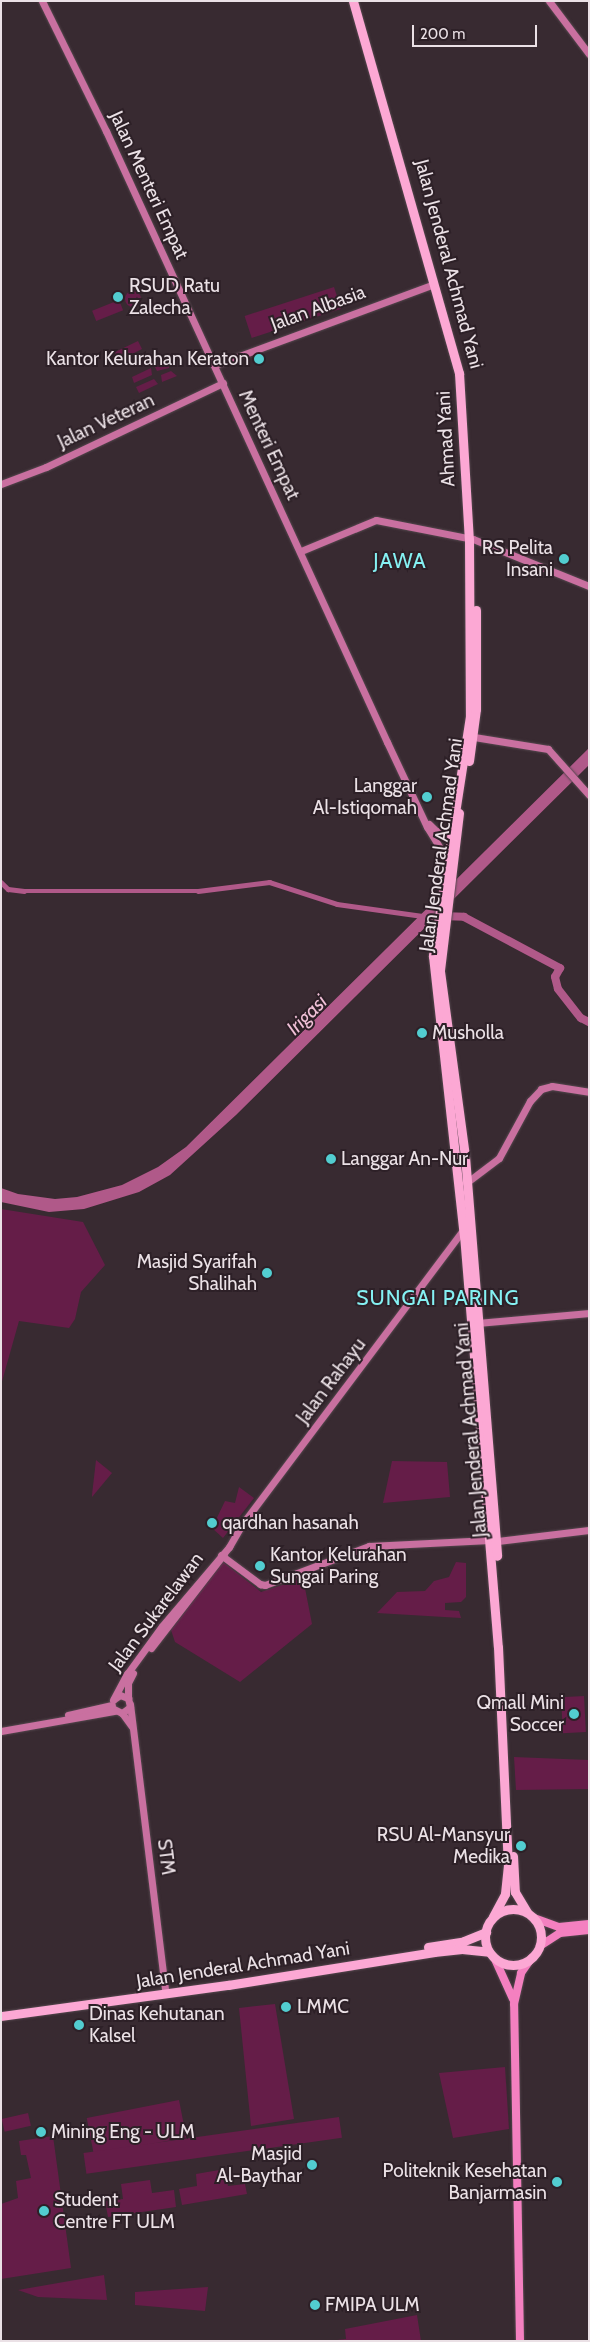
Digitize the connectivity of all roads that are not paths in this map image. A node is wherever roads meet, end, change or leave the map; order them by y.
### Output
1 (42, 1) edge
2 (353, 1) edge
3 (358, 1) edge
4 (549, 1) edge
5 (369, 46) junction
6 (589, 54) edge
7 (434, 284) junction
8 (449, 325) junction
9 (214, 365) junction
10 (223, 383) junction
11 (1, 484) edge
12 (471, 539) junction
13 (303, 550) junction
14 (589, 586) edge
15 (474, 737) junction
16 (463, 780) junction
17 (460, 792) junction
18 (589, 795) edge
19 (421, 810) junction
20 (449, 834) junction
21 (446, 857) junction
22 (442, 921) junction
23 (589, 1092) edge
24 (459, 1142) junction
25 (466, 1183) junction
26 (463, 1230) junction
27 (471, 1279) junction
28 (472, 1292) junction
29 (589, 1313) edge
30 (478, 1323) junction
31 (489, 1490) junction
32 (589, 1530) edge
33 (494, 1540) junction
34 (223, 1554) junction
35 (129, 1701) junction
36 (116, 1707) junction
37 (1, 1727) edge
38 (134, 1729) junction
39 (1, 1731) edge
40 (530, 1915) junction
41 (493, 1917) junction
42 (589, 1924) edge
43 (589, 1930) edge
44 (486, 1932) junction
45 (540, 1946) junction
46 (491, 1954) junction
47 (532, 1957) junction
48 (228, 1983) junction
49 (209, 1985) junction
50 (165, 1989) junction
51 (514, 2004) junction
52 (1, 2011) edge
53 (1, 2016) edge
54 (520, 2341) edge

1 - 9 street, Jalan Menteri Empat
2 - 5 highway, Ahmad Yani
3 - 5 highway, Jalan Jenderal Achmad Yani
4 - 6 street
5 - 7 highway, Ahmad Yani
5 - 8 highway, Jalan Jenderal Achmad Yani
7 - 8 highway, Ahmad Yani
7 - 9 street, Jalan Albasia
8 - 12 highway, Ahmad Yani
9 - 10 street, Jalan Menteri Empat
10 - 11 street, Jalan Veteran
10 - 13 street, Menteri Empat
12 - 13 street
12 - 14 street
12 - 15 highway, Jalan Jenderal Achmad Yani
12 - 16 highway, Ahmad Yani
13 - 19 street, Menteri Empat
15 - 16 highway, Jalan Jenderal Achmad Yani
15 - 18 street
16 - 17 highway, Ahmad Yani
17 - 20 highway, Ahmad Yani
17 - 22 highway, Jalan Jenderal Achmad Yani
19 - 20 street, Menteri Empat
19 - 21 street, Menteri Empat
20 - 21 highway, Ahmad Yani
21 - 22 highway, Ahmad Yani
22 - 24 highway, Jalan Jenderal Achmad Yani
23 - 25 street
24 - 25 highway, Jalan Jenderal Achmad Yani
24 - 26 highway, Jalan Jenderal Achmad Yani
25 - 27 highway, Jalan Jenderal Achmad Yani
26 - 27 highway, Jalan Jenderal Achmad Yani
26 - 34 street, Jalan Rahayu
27 - 28 highway, Jalan Jenderal Achmad Yani
28 - 30 highway, Jalan Jenderal Achmad Yani
28 - 31 highway, Jalan Jenderal Achmad Yani
29 - 30 street
30 - 31 highway, Jalan Jenderal Achmad Yani
31 - 33 highway, Jalan Jenderal Achmad Yani
32 - 33 street
33 - 34 street, Jalan Sukarelawan
33 - 40 highway, Jalan Jenderal Achmad Yani
33 - 41 highway, Jalan Jenderal Achmad Yani
34 - 35 street, Jalan Sukarelawan
34 - 36 street, Jalan Sukarelawan
35 - 36 street
35 - 36 street
35 - 38 street, STM
36 - 37 street
36 - 38 street
36 - 39 street
38 - 50 street, STM
40 - 41 highway
40 - 42 main road
40 - 45 highway
41 - 44 highway
43 - 45 main road
44 - 46 highway
44 - 48 highway, Jalan Jenderal Achmad Yani
45 - 47 highway
46 - 47 highway
46 - 48 highway, Jalan Jenderal Achmad Yani
46 - 51 main road
47 - 51 main road
48 - 49 highway, Jalan Jenderal Achmad Yani
49 - 50 highway, Jalan Jenderal Achmad Yani
49 - 53 highway, Jalan Jenderal Achmad Yani
50 - 52 highway, Jalan Jenderal Achmad Yani
51 - 54 main road

